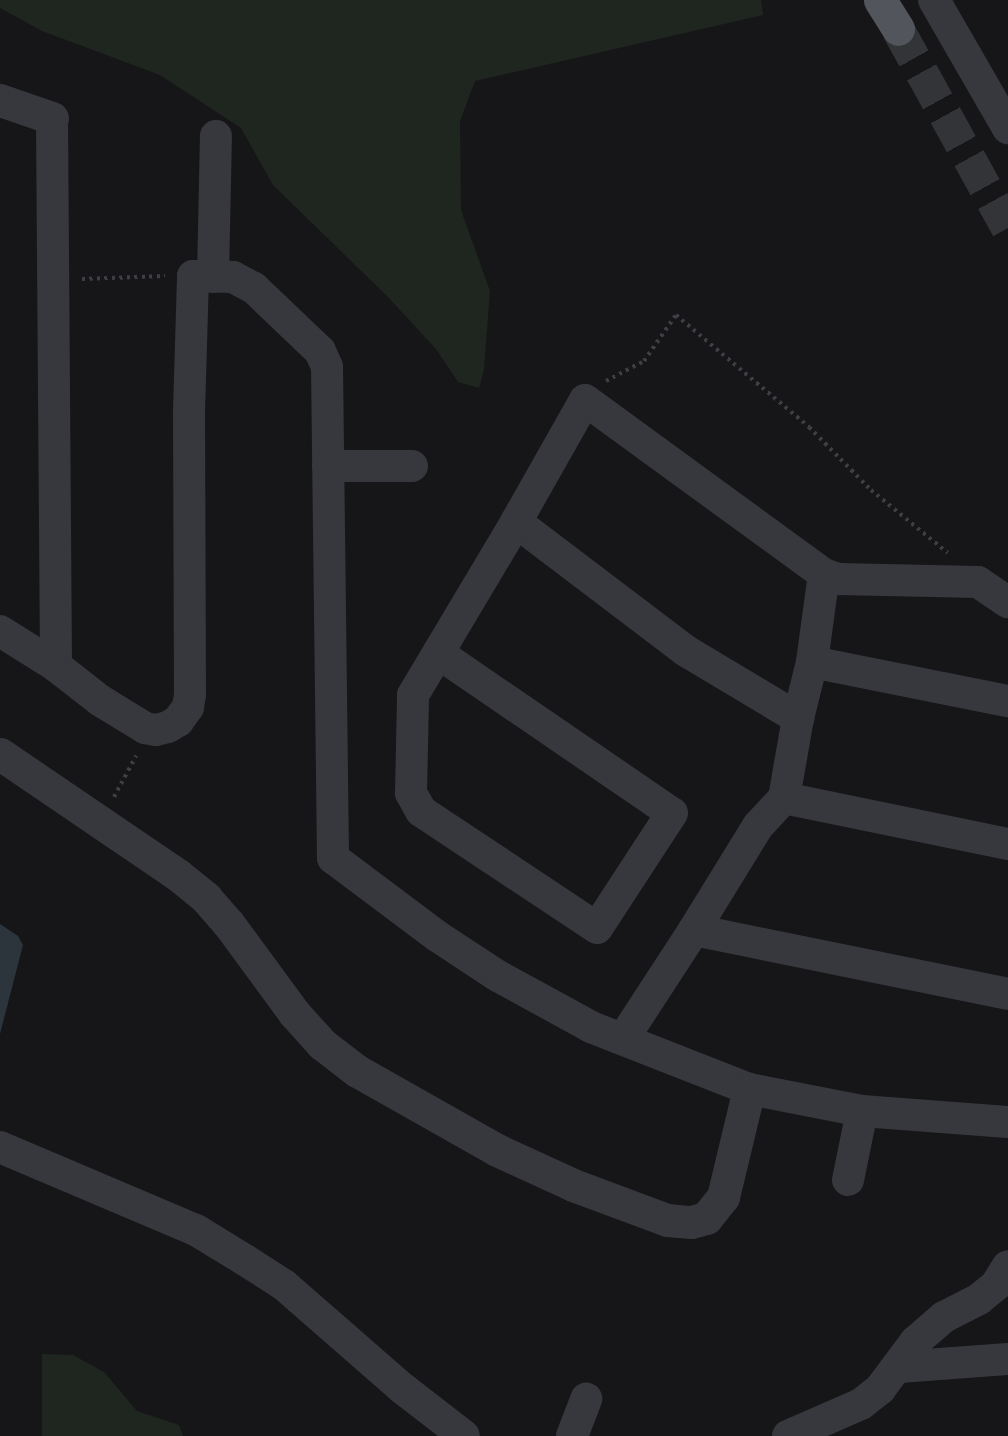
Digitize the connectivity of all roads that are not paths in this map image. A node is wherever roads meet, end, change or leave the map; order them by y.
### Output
1 (880, 0) edge
2 (934, 0) edge
3 (898, 29) tunnel mouth
4 (0, 100) edge
5 (52, 118) joint
6 (1008, 128) edge
7 (216, 136) dead end
8 (203, 276) junction
9 (328, 466) junction
10 (412, 466) dead end
11 (516, 522) junction
12 (824, 574) junction
13 (1008, 602) edge
14 (0, 631) edge
15 (438, 653) junction
16 (812, 662) junction
17 (56, 666) junction
18 (1008, 701) edge
19 (798, 718) junction
20 (0, 754) edge
21 (784, 798) junction
22 (1008, 844) edge
23 (694, 930) junction
24 (1008, 994) edge
25 (622, 1039) junction
26 (749, 1089) junction
27 (862, 1111) junction
28 (1008, 1122) edge
29 (0, 1147) edge
30 (848, 1180) dead end
31 (1008, 1266) edge
32 (1008, 1359) edge
33 (899, 1367) junction
34 (585, 1399) dead end
35 (464, 1436) edge
36 (572, 1436) edge
37 (788, 1436) edge

1 - 3 main road
2 - 6 street
4 - 5 street
5 - 17 street
7 - 8 street
8 - 9 street
8 - 17 street
9 - 10 street
9 - 25 street
11 - 12 street
11 - 15 street
11 - 19 street
12 - 13 street
12 - 16 street
14 - 17 street
15 - 15 street
16 - 18 street
16 - 19 street
19 - 21 street
20 - 26 street
21 - 22 street
21 - 23 street
23 - 24 street
23 - 25 street
25 - 26 street
26 - 27 street
27 - 28 street
27 - 30 street
29 - 35 street
31 - 33 street
32 - 33 street
33 - 37 street
34 - 36 street

